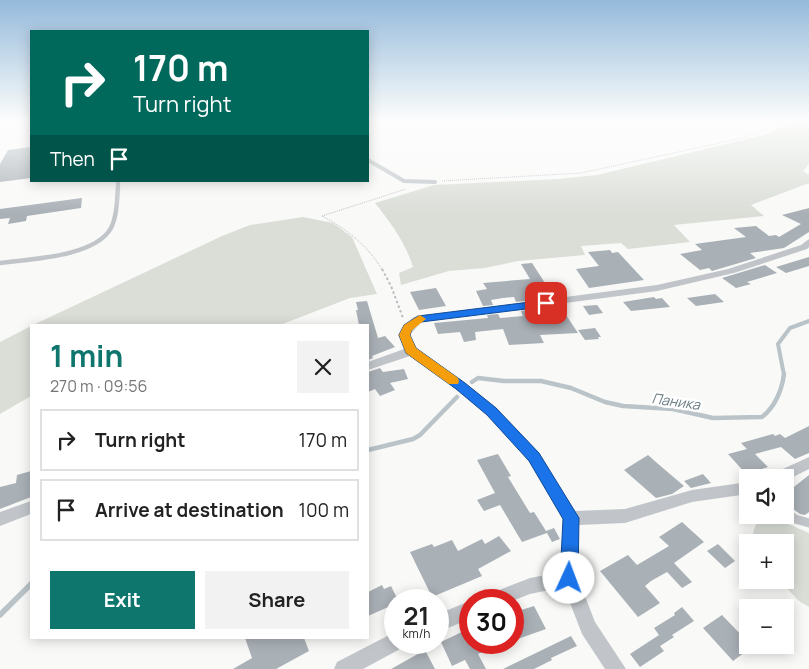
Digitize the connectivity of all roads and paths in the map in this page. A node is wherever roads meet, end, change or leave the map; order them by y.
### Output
1 (683, 151) edge
2 (369, 161) edge
3 (118, 182) edge
4 (436, 182) joint
5 (408, 189) dead end
6 (809, 242) edge
7 (0, 263) edge
8 (408, 328) junction
9 (411, 350) junction
10 (369, 366) edge
11 (809, 463) edge
12 (794, 470) edge
13 (739, 489) edge
14 (30, 507) edge
15 (571, 518) junction
16 (794, 518) edge
17 (0, 519) edge
18 (809, 523) edge
19 (569, 578) junction
20 (522, 589) edge
21 (384, 647) edge
22 (344, 669) edge
23 (616, 669) edge

1 - 4 path
2 - 4 lane
3 - 7 lane
5 - 8 path
6 - 8 street
8 - 9 street
9 - 10 street
9 - 15 street
11 - 12 street
13 - 15 street
14 - 17 street
15 - 19 street
16 - 18 lane
19 - 20 street
19 - 23 street
21 - 22 street

